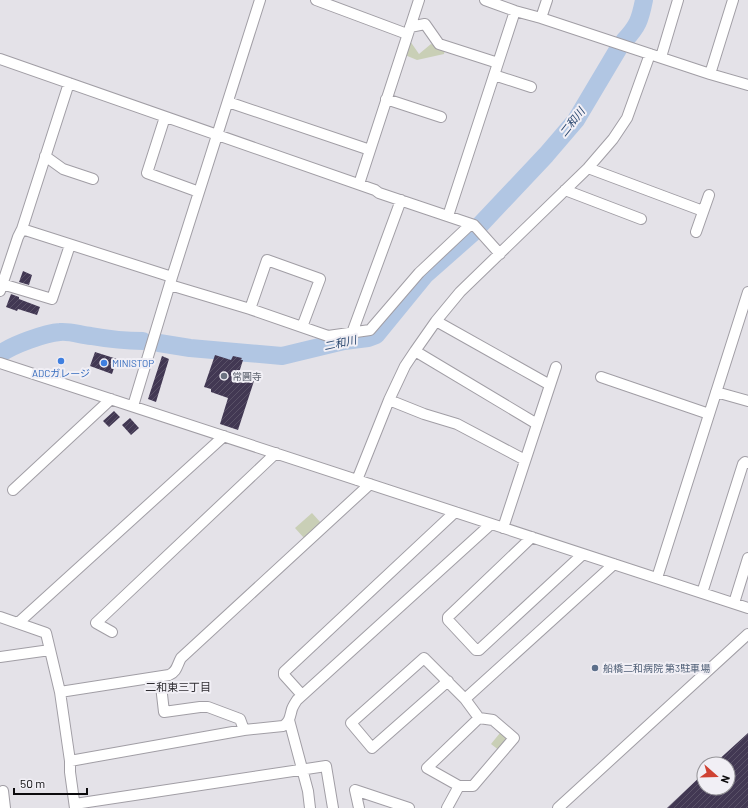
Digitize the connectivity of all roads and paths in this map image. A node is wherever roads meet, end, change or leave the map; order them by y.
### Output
1 (260, 0) edge
2 (316, 0) edge
3 (419, 0) edge
4 (485, 0) edge
5 (547, 0) edge
6 (678, 0) edge
7 (733, 0) edge
8 (515, 11) junction
9 (542, 18) junction
10 (409, 31) junction
11 (650, 54) junction
12 (661, 57) junction
13 (0, 58) edge
14 (498, 63) junction
15 (710, 74) junction
16 (494, 75) junction
17 (69, 83) junction
18 (748, 85) edge
19 (531, 87) dead end
20 (386, 99) junction
21 (228, 102) junction
22 (165, 117) junction
23 (440, 117) dead end
24 (217, 135) junction
25 (370, 150) junction
26 (46, 156) junction
27 (588, 168) junction
28 (93, 179) dead end
29 (359, 184) junction
30 (565, 190) junction
31 (199, 192) junction
32 (709, 195) dead end
33 (401, 200) junction
34 (703, 212) junction
35 (448, 216) junction
36 (641, 219) dead end
37 (476, 227) junction
38 (22, 229) junction
39 (696, 232) dead end
40 (70, 245) junction
41 (500, 254) junction
42 (171, 281) junction
43 (1, 288) edge
44 (748, 292) edge
45 (250, 309) junction
46 (744, 316) edge
47 (436, 321) junction
48 (302, 327) junction
49 (352, 333) junction
50 (415, 351) junction
51 (0, 363) edge
52 (556, 367) dead end
53 (601, 377) dead end
54 (550, 385) junction
55 (716, 392) junction
56 (111, 399) junction
57 (389, 400) junction
58 (748, 401) edge
59 (132, 406) junction
60 (709, 414) junction
61 (537, 424) junction
62 (224, 436) junction
63 (276, 453) junction
64 (525, 460) junction
65 (748, 462) edge
66 (358, 480) junction
67 (370, 484) junction
68 (13, 490) dead end
69 (455, 512) junction
70 (490, 524) junction
71 (503, 528) junction
72 (532, 537) junction
73 (583, 554) junction
74 (748, 558) edge
75 (614, 564) junction
76 (657, 578) junction
77 (702, 593) junction
78 (734, 603) junction
79 (748, 608) edge
80 (0, 617) edge
81 (18, 623) junction
82 (112, 632) dead end
83 (748, 634) edge
84 (50, 650) junction
85 (0, 657) edge
86 (160, 677) junction
87 (448, 681) junction
88 (60, 692) junction
89 (302, 695) junction
90 (465, 699) junction
91 (479, 718) junction
92 (289, 720) junction
93 (244, 730) junction
94 (70, 761) junction
95 (302, 770) junction
96 (459, 786) junction
97 (3, 791) dead end
98 (75, 806) edge
99 (5, 808) edge
100 (310, 808) edge
101 (333, 808) edge
102 (359, 808) edge
103 (409, 808) edge
104 (447, 808) edge
105 (558, 808) edge

1 - 21 street
2 - 10 street
3 - 10 street
4 - 8 street
5 - 9 street
6 - 12 street
7 - 15 street
8 - 9 street
8 - 14 street
9 - 11 street
10 - 14 street
10 - 20 street
11 - 12 street
11 - 27 street
12 - 15 street
13 - 17 street
14 - 16 street
15 - 18 street
16 - 19 street
16 - 35 street
17 - 22 street
17 - 26 street
20 - 23 street
20 - 25 street
21 - 24 street
21 - 25 street
22 - 24 street
22 - 31 street
24 - 29 street
24 - 31 street
25 - 29 street
26 - 28 street
26 - 38 street
27 - 30 street
27 - 34 street
29 - 33 street
30 - 36 street
30 - 41 street
31 - 42 street
32 - 34 street
33 - 35 street
33 - 49 street
34 - 39 street
35 - 37 street
37 - 41 street
37 - 49 street
38 - 40 street
38 - 43 street
40 - 42 street
40 - 43 street
41 - 47 street
42 - 45 street
42 - 59 street
44 - 46 street
45 - 48 street
45 - 48 street
46 - 55 street
47 - 50 street
47 - 54 street
48 - 49 street
50 - 57 street
50 - 61 street
51 - 56 street
52 - 54 street
53 - 60 street
54 - 61 street
55 - 58 street
55 - 60 street
56 - 59 street
56 - 68 street
57 - 64 street
57 - 66 street
59 - 62 street
60 - 76 street
61 - 64 street
62 - 63 street
62 - 81 street
63 - 66 street
63 - 82 street
64 - 71 street
65 - 77 street
66 - 67 street
67 - 69 street
67 - 86 street
69 - 70 street
69 - 89 street
70 - 71 street
70 - 89 street
71 - 72 street
72 - 73 street
72 - 73 street
73 - 75 street
74 - 78 street
75 - 76 street
75 - 90 street
76 - 77 street
77 - 78 street
78 - 79 street
80 - 81 street
81 - 84 street
83 - 105 street
84 - 85 street
84 - 88 street
86 - 88 street
86 - 93 street
87 - 87 street
87 - 90 street
88 - 94 street
89 - 92 street
90 - 91 street
91 - 96 street
91 - 96 street
92 - 93 street
92 - 95 street
93 - 94 street
94 - 98 street
95 - 98 street
95 - 100 street
95 - 101 street
96 - 104 street
97 - 99 street
102 - 103 street

